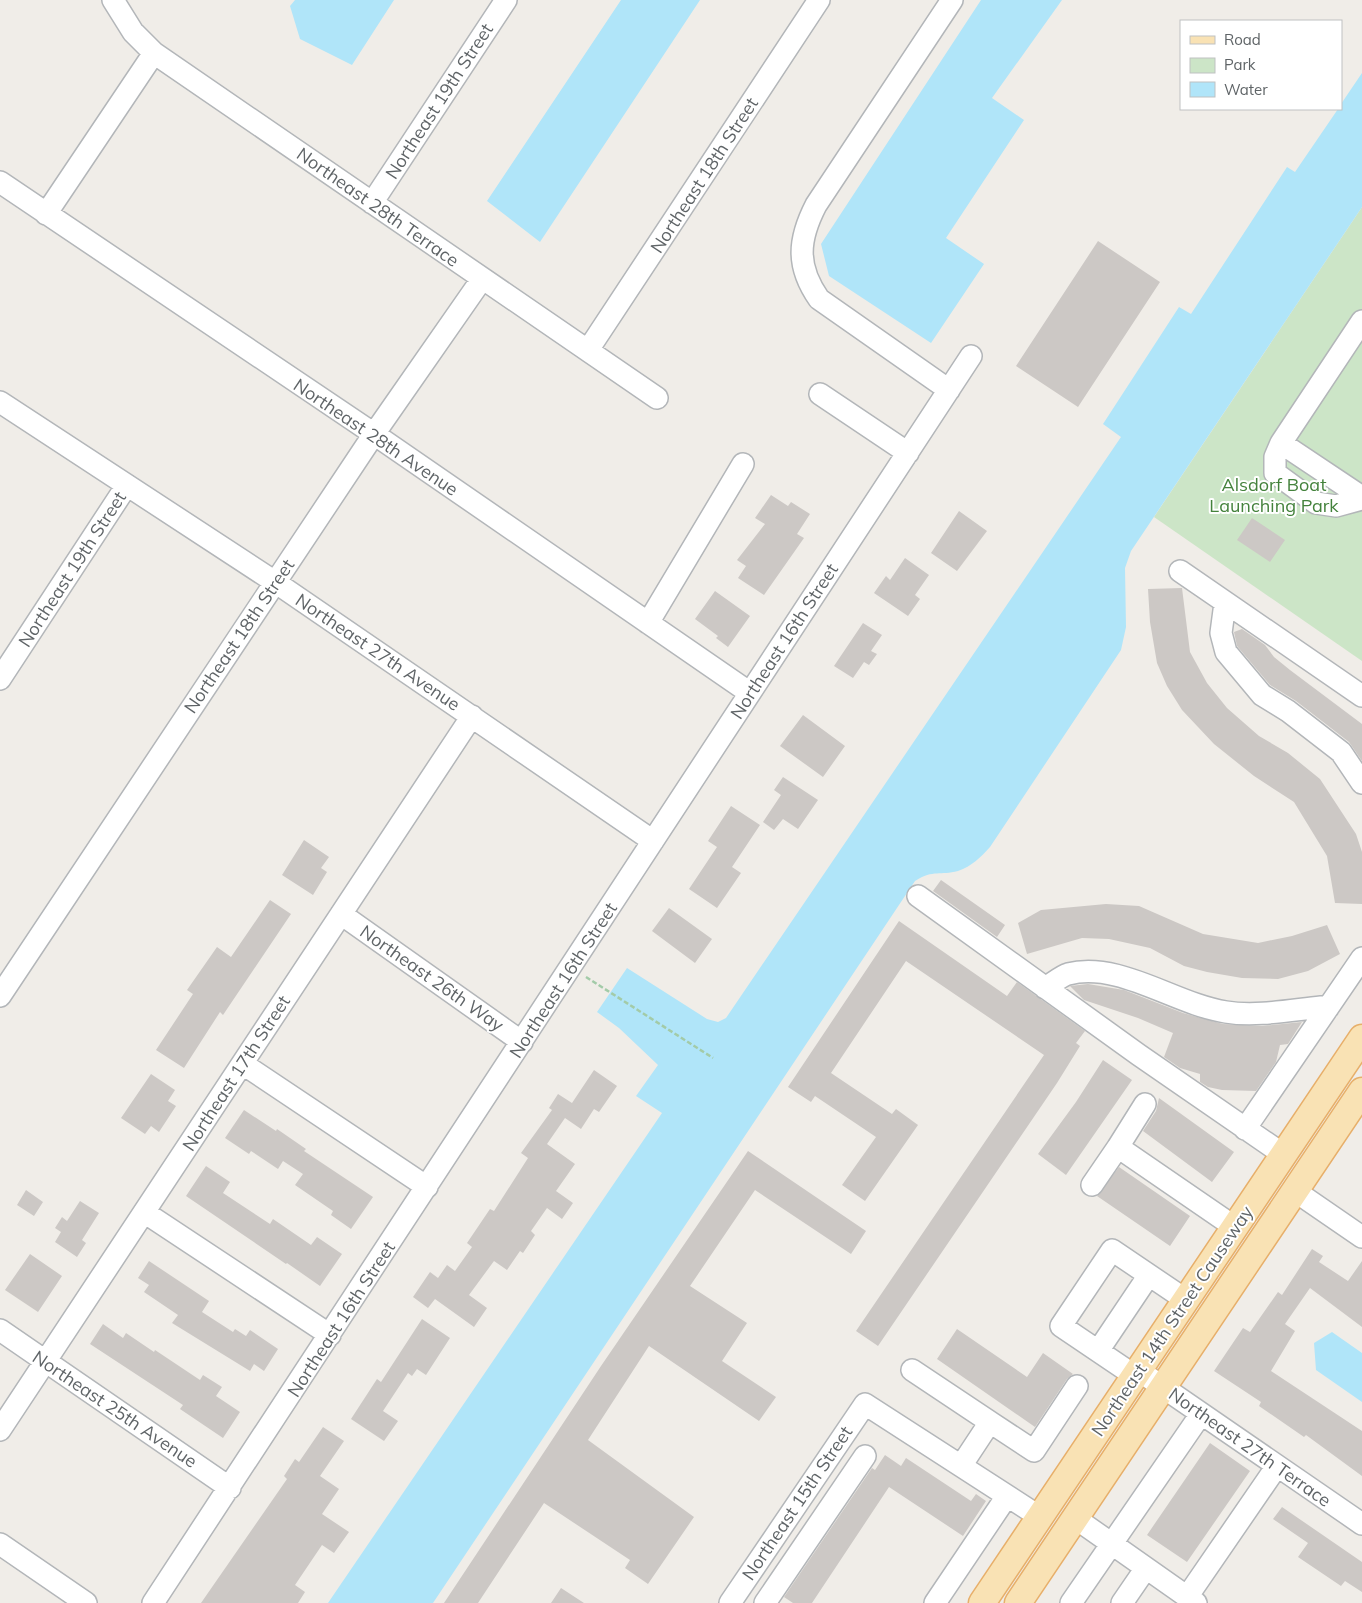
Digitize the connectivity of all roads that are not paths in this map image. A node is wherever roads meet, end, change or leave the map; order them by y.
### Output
1 (113, 0) edge
2 (506, 0) edge
3 (819, 0) edge
4 (952, 0) edge
5 (154, 53) junction
6 (0, 182) edge
7 (372, 203) junction
8 (46, 214) junction
9 (482, 279) junction
10 (1362, 321) edge
11 (588, 350) junction
12 (971, 356) dead end
13 (949, 390) junction
14 (820, 394) dead end
15 (657, 398) dead end
16 (0, 402) edge
17 (374, 434) junction
18 (1281, 443) junction
19 (908, 453) junction
20 (743, 464) dead end
21 (127, 485) junction
22 (1362, 498) edge
23 (1180, 571) dead end
24 (275, 582) junction
25 (1225, 603) junction
26 (648, 623) junction
27 (0, 679) edge
28 (750, 693) junction
29 (1362, 696) edge
30 (472, 716) junction
31 (1362, 783) edge
32 (653, 841) junction
33 (918, 896) dead end
34 (341, 914) junction
35 (1362, 958) edge
36 (1045, 988) junction
37 (0, 996) edge
38 (1328, 1008) junction
39 (1362, 1038) edge
40 (522, 1042) junction
41 (243, 1064) junction
42 (1362, 1091) edge
43 (1144, 1104) dead end
44 (1245, 1129) junction
45 (1118, 1147) junction
46 (1284, 1154) junction
47 (1092, 1185) dead end
48 (427, 1187) junction
49 (1295, 1191) junction
50 (1251, 1204) junction
51 (144, 1212) junction
52 (1236, 1228) junction
53 (1362, 1237) edge
54 (1149, 1275) junction
55 (1186, 1300) junction
56 (0, 1330) edge
57 (330, 1335) junction
58 (1098, 1351) junction
59 (45, 1362) junction
60 (912, 1370) dead end
61 (1136, 1373) junction
62 (1077, 1386) dead end
63 (1163, 1387) junction
64 (1201, 1414) junction
65 (990, 1422) junction
66 (0, 1430) edge
67 (865, 1456) dead end
68 (961, 1466) junction
69 (1277, 1466) junction
70 (230, 1488) junction
71 (1007, 1496) junction
72 (1040, 1517) junction
73 (1075, 1518) junction
74 (1362, 1524) edge
75 (0, 1544) edge
76 (1112, 1544) junction
77 (1146, 1568) junction
78 (1027, 1596) edge
79 (1191, 1600) edge
80 (86, 1603) edge
81 (153, 1603) edge
82 (730, 1603) edge
83 (766, 1603) edge
84 (935, 1603) edge
85 (982, 1603) edge
86 (1071, 1603) edge
87 (1122, 1603) edge

1 - 5 street, Northeast 28th Terrace
2 - 7 street, Northeast 19th Street
3 - 11 street, Northeast 18th Street
4 - 13 street
5 - 7 street, Northeast 28th Terrace
5 - 8 street
6 - 8 street, Northeast 28th Avenue
7 - 9 street, Northeast 28th Terrace
8 - 17 street, Northeast 28th Avenue
9 - 11 street, Northeast 28th Terrace
9 - 17 street, Northeast 18th Street
10 - 18 street
11 - 15 street, Northeast 28th Terrace
12 - 13 street, Northeast 16th Street
13 - 19 street, Northeast 16th Street
14 - 19 street
16 - 21 street, Northeast 27th Avenue
17 - 24 street, Northeast 18th Street
17 - 26 street, Northeast 28th Avenue
18 - 22 street
18 - 22 street
19 - 28 street, Northeast 16th Street
20 - 26 street
21 - 24 street, Northeast 27th Avenue
21 - 27 street, Northeast 19th Street
23 - 25 street
24 - 30 street, Northeast 27th Avenue
24 - 37 street, Northeast 18th Street
25 - 29 street
25 - 31 street
26 - 28 street, Northeast 28th Avenue
28 - 32 street, Northeast 16th Street
30 - 32 street, Northeast 27th Avenue
30 - 34 street, Northeast 17th Street
32 - 40 street, Northeast 16th Street
33 - 36 street
34 - 40 street, Northeast 26th Way
34 - 41 street, Northeast 17th Street
35 - 38 street
36 - 38 street
36 - 44 street
38 - 44 street
39 - 46 main road, Northeast 14th Street Causeway
40 - 48 street, Northeast 16th Street
41 - 48 street
41 - 51 street, Northeast 17th Street
42 - 49 main road, Northeast 14th Street Causeway
43 - 45 street
44 - 46 street
45 - 47 street
45 - 52 street
46 - 50 main road, Northeast 14th Street Causeway
48 - 57 street, Northeast 16th Street
49 - 50 main road
49 - 53 street
49 - 63 main road, Northeast 14th Street Causeway
50 - 52 main road, Northeast 14th Street Causeway
51 - 57 street
51 - 59 street, Northeast 17th Street
52 - 55 main road, Northeast 14th Street Causeway
54 - 55 street
54 - 58 street
54 - 58 street, Northeast 27th Terrace
55 - 61 main road, Northeast 14th Street Causeway
56 - 59 street, Northeast 25th Avenue
57 - 70 street, Northeast 16th Street
58 - 61 street, Northeast 27th Terrace
59 - 66 street, Northeast 17th Street
59 - 70 street, Northeast 25th Avenue
60 - 65 street
61 - 63 street, Northeast 27th Terrace
61 - 72 main road, Northeast 14th Street Causeway
62 - 65 street
63 - 64 street, Northeast 27th Terrace
63 - 73 main road, Northeast 14th Street Causeway
64 - 69 street, Northeast 27th Terrace
64 - 76 street
65 - 68 street
67 - 83 street
68 - 71 street
68 - 82 street, Northeast 15th Street
69 - 74 street, Northeast 27th Terrace
69 - 79 street
70 - 81 street, Northeast 16th Street
71 - 72 street
71 - 84 street
72 - 78 main road
72 - 85 main road, Northeast 14th Street Causeway
73 - 76 street
73 - 78 main road, Northeast 14th Street Causeway
75 - 80 street
76 - 77 street
76 - 86 street
77 - 79 street
77 - 87 street

